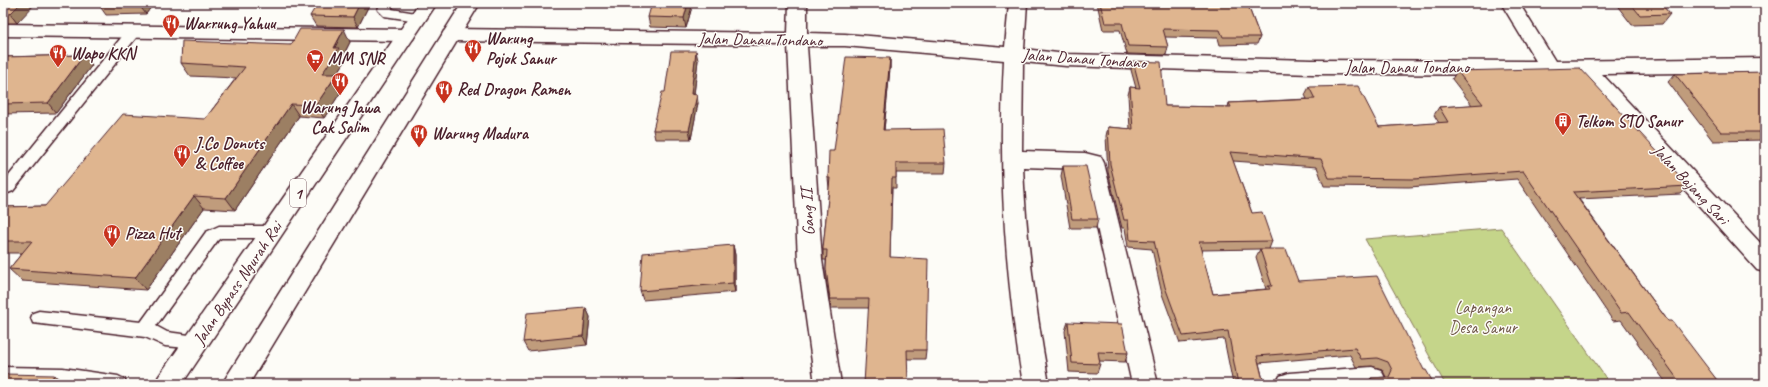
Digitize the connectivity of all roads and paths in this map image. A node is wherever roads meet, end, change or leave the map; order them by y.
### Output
1 (386, 3) edge
2 (472, 3) edge
3 (798, 3) edge
4 (1018, 3) edge
5 (1510, 3) edge
6 (423, 10) edge
7 (3, 30) edge
8 (134, 31) junction
9 (406, 35) junction
10 (451, 35) junction
11 (797, 38) junction
12 (1013, 54) junction
13 (1765, 65) edge
14 (1549, 67) junction
15 (1586, 68) junction
16 (1013, 159) junction
17 (8, 187) dead end
18 (271, 232) junction
19 (1765, 263) edge
20 (39, 318) dead end
21 (147, 330) junction
22 (198, 342) junction
23 (3, 375) edge
24 (1372, 378) edge
25 (118, 384) edge
26 (168, 384) edge
27 (235, 384) edge
28 (828, 384) edge
29 (1036, 384) edge
30 (1145, 384) edge
31 (1289, 384) edge

1 - 6 lane
2 - 10 main road
3 - 11 main road, Gang II
4 - 12 main road
5 - 14 main road
6 - 9 main road, Jalan Bypass Ngurah Rai / 1
7 - 8 main road
8 - 9 main road
8 - 17 lane
9 - 18 main road, Jalan Bypass Ngurah Rai / 1
10 - 11 main road, Jalan Danau Tondano
10 - 27 main road
11 - 12 main road, Jalan Danau Tondano
11 - 28 main road, Gang II
12 - 14 main road, Jalan Danau Tondano
12 - 16 main road
13 - 15 main road, Jalan Danau Tondano
14 - 15 main road, Jalan Danau Tondano
15 - 19 main road, Jalan Bajang Sari
16 - 29 main road
16 - 30 main road
18 - 21 lane
18 - 22 main road, Jalan Bypass Ngurah Rai / 1
20 - 21 lane
21 - 22 lane
22 - 26 main road, Jalan Bypass Ngurah Rai / 1
23 - 25 lane
24 - 31 main road

